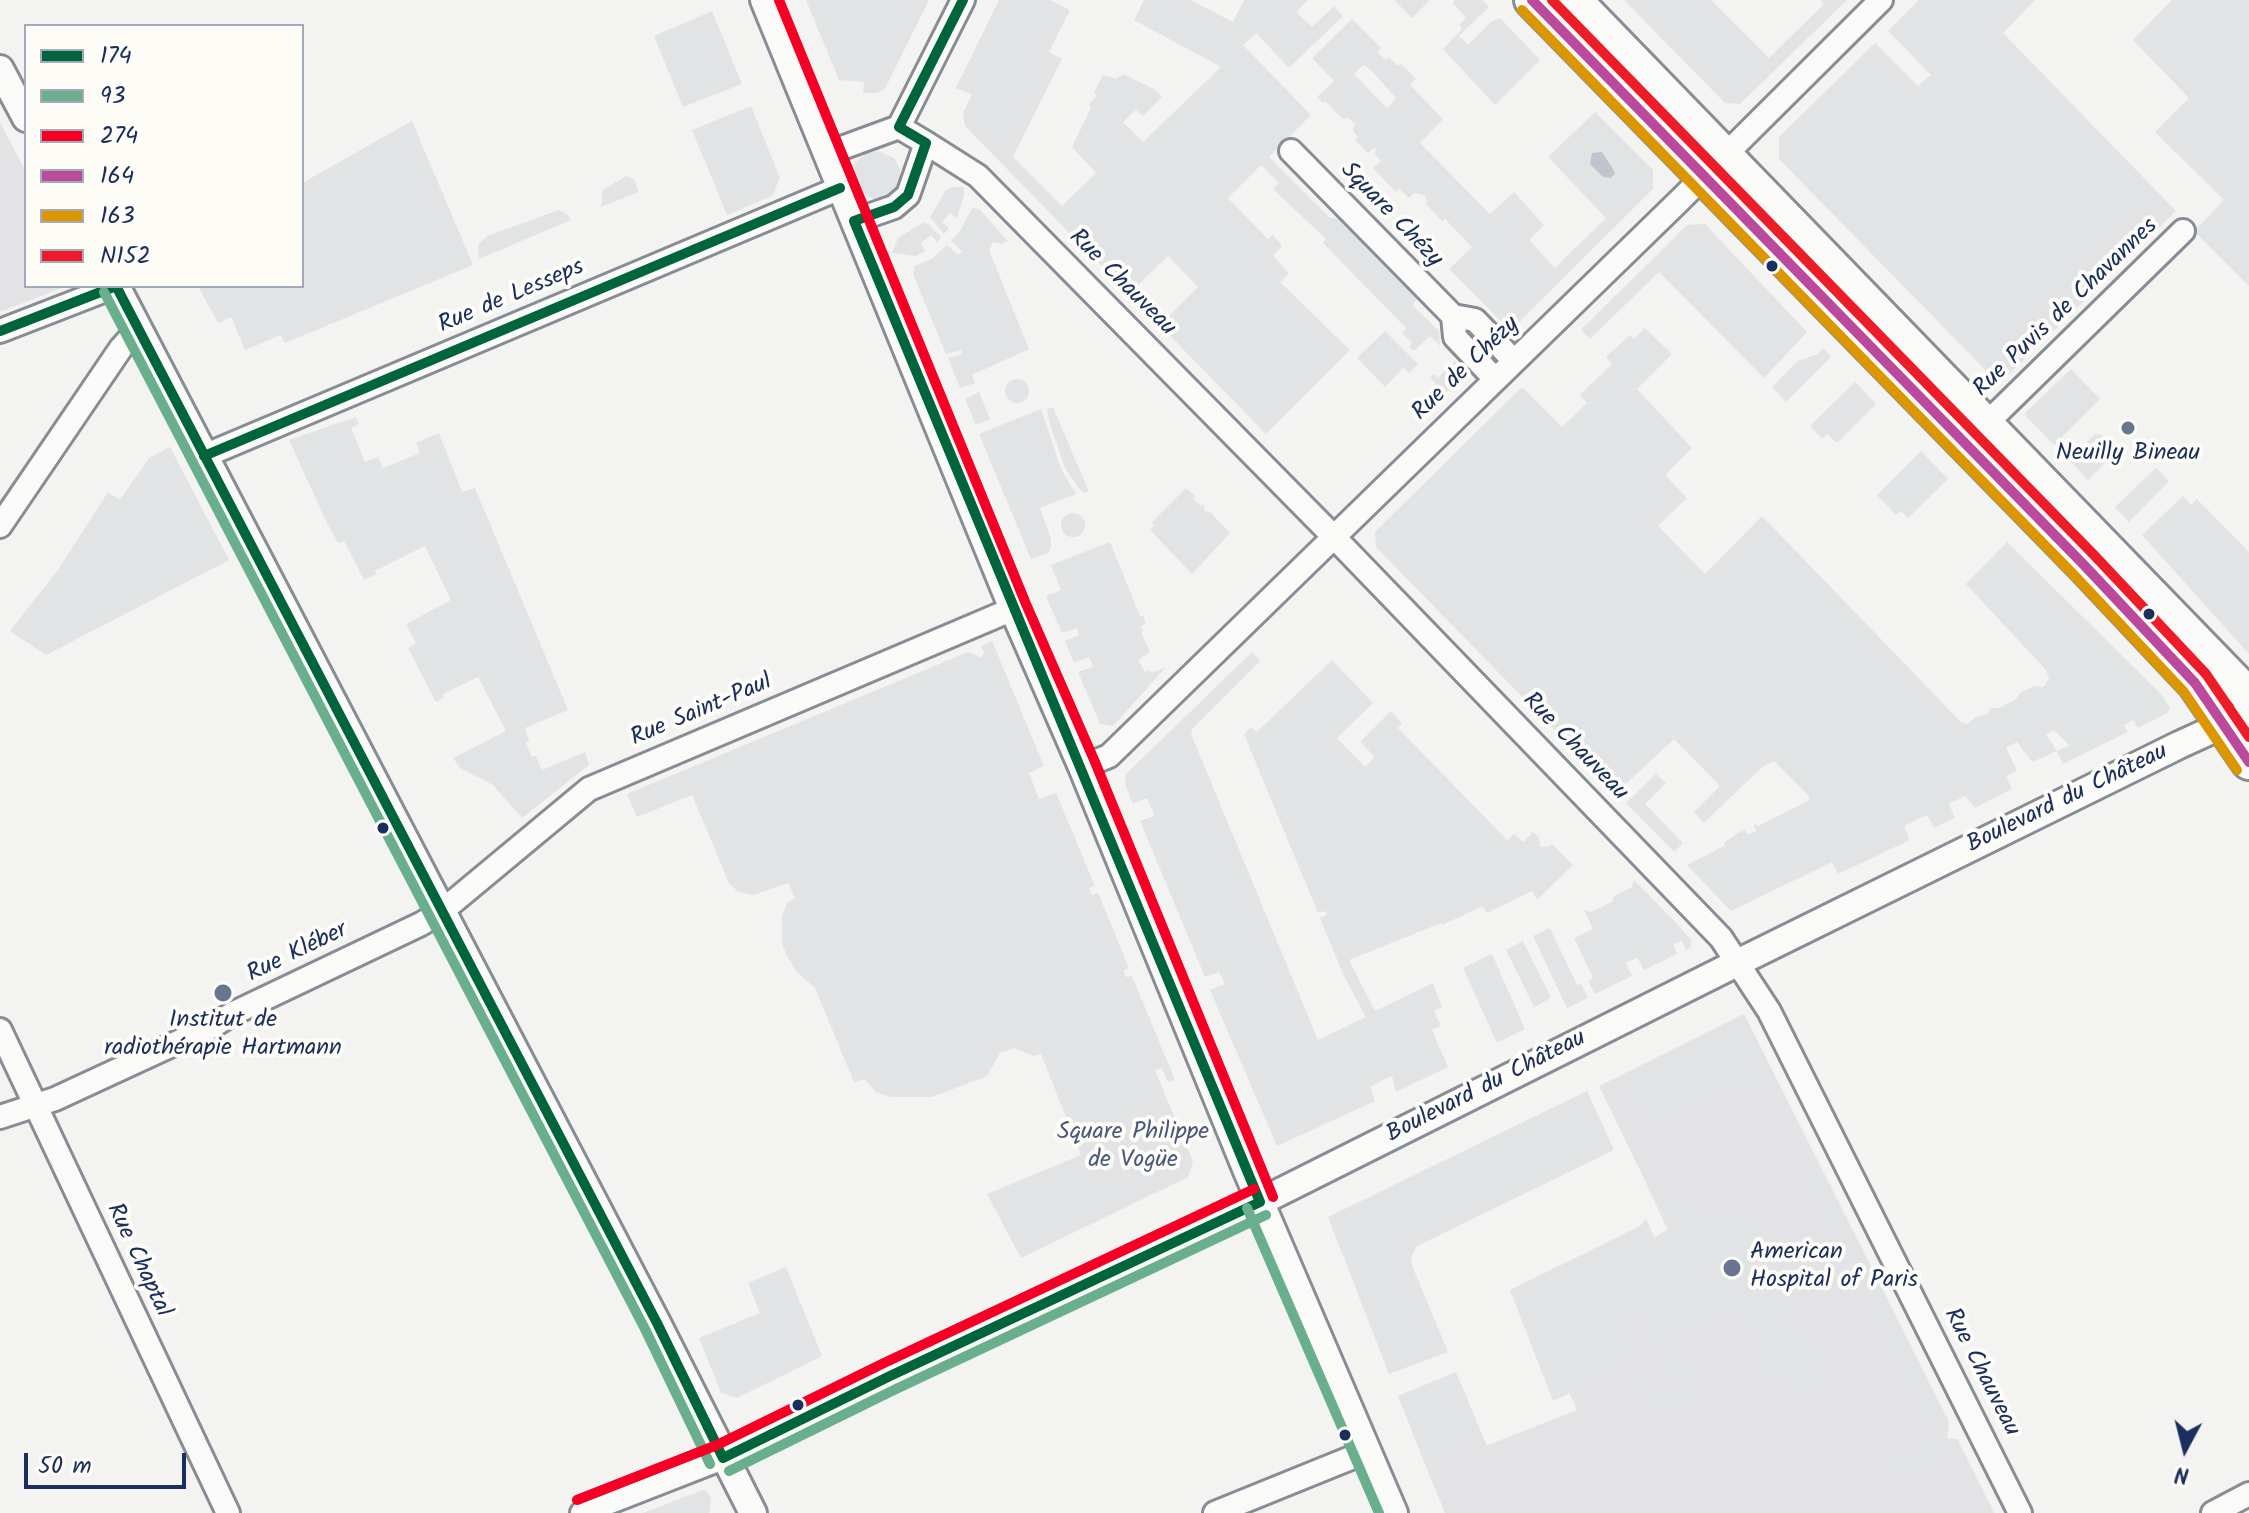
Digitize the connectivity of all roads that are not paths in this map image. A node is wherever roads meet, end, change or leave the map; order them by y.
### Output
1 (764, 0) edge
2 (963, 0) edge
3 (1532, 0) edge
4 (1574, 0) edge
5 (1881, 0) edge
6 (0, 69) edge
7 (24, 114) edge
8 (899, 127) junction
9 (926, 143) junction
10 (1291, 151) dead end
11 (828, 153) junction
12 (1718, 177) junction
13 (840, 188) junction
14 (854, 221) junction
15 (2183, 231) dead end
16 (111, 288) edge
17 (117, 288) edge
18 (1453, 316) junction
19 (139, 328) junction
20 (0, 331) edge
21 (1514, 361) junction
22 (1495, 379) junction
23 (1987, 423) junction
24 (204, 456) junction
25 (0, 526) edge
26 (1333, 536) junction
27 (1013, 609) junction
28 (2249, 696) edge
29 (2236, 719) edge
30 (2249, 762) edge
31 (1082, 767) junction
32 (441, 912) junction
33 (1739, 962) junction
34 (0, 1030) edge
35 (36, 1106) junction
36 (0, 1117) edge
37 (1260, 1202) junction
38 (1368, 1451) junction
39 (723, 1458) junction
40 (2249, 1494) edge
41 (228, 1513) edge
42 (582, 1513) edge
43 (753, 1513) edge
44 (1215, 1513) edge
45 (1394, 1513) edge
46 (2020, 1513) edge
47 (2213, 1513) edge

1 - 11 street
2 - 8 street
3 - 12 main road
4 - 12 main road
5 - 12 street, Rue de Chézy
6 - 7 street
8 - 9 street, Rue Chauveau
8 - 11 street
9 - 14 street
9 - 26 street, Rue Chauveau
10 - 18 street, Square Chézy
11 - 13 street
12 - 21 street, Rue de Chézy
12 - 23 main road
12 - 29 main road
13 - 14 street
13 - 24 street, Rue de Lesseps
14 - 27 street
15 - 23 street, Rue Puvis de Chavannes
16 - 20 street
17 - 19 street
18 - 21 street
18 - 22 street
19 - 24 street
19 - 25 street
21 - 22 street, Rue de Chézy
22 - 26 street, Rue de Chézy
23 - 28 main road
24 - 32 street
26 - 31 street, Rue de Chézy
26 - 33 street, Rue Chauveau
27 - 31 street
27 - 32 street, Rue Saint-Paul
29 - 30 main road
29 - 33 street, Boulevard du Château
31 - 37 street
32 - 35 street, Rue Kléber
32 - 39 street
33 - 37 street, Boulevard du Château
33 - 46 street, Rue Chauveau
34 - 35 street, Rue Chaptal
35 - 36 street, Rue Kléber
35 - 41 street, Rue Chaptal
37 - 38 street
37 - 39 street, Boulevard du Château
38 - 44 street
38 - 45 street
39 - 42 street
39 - 43 street
40 - 47 street

